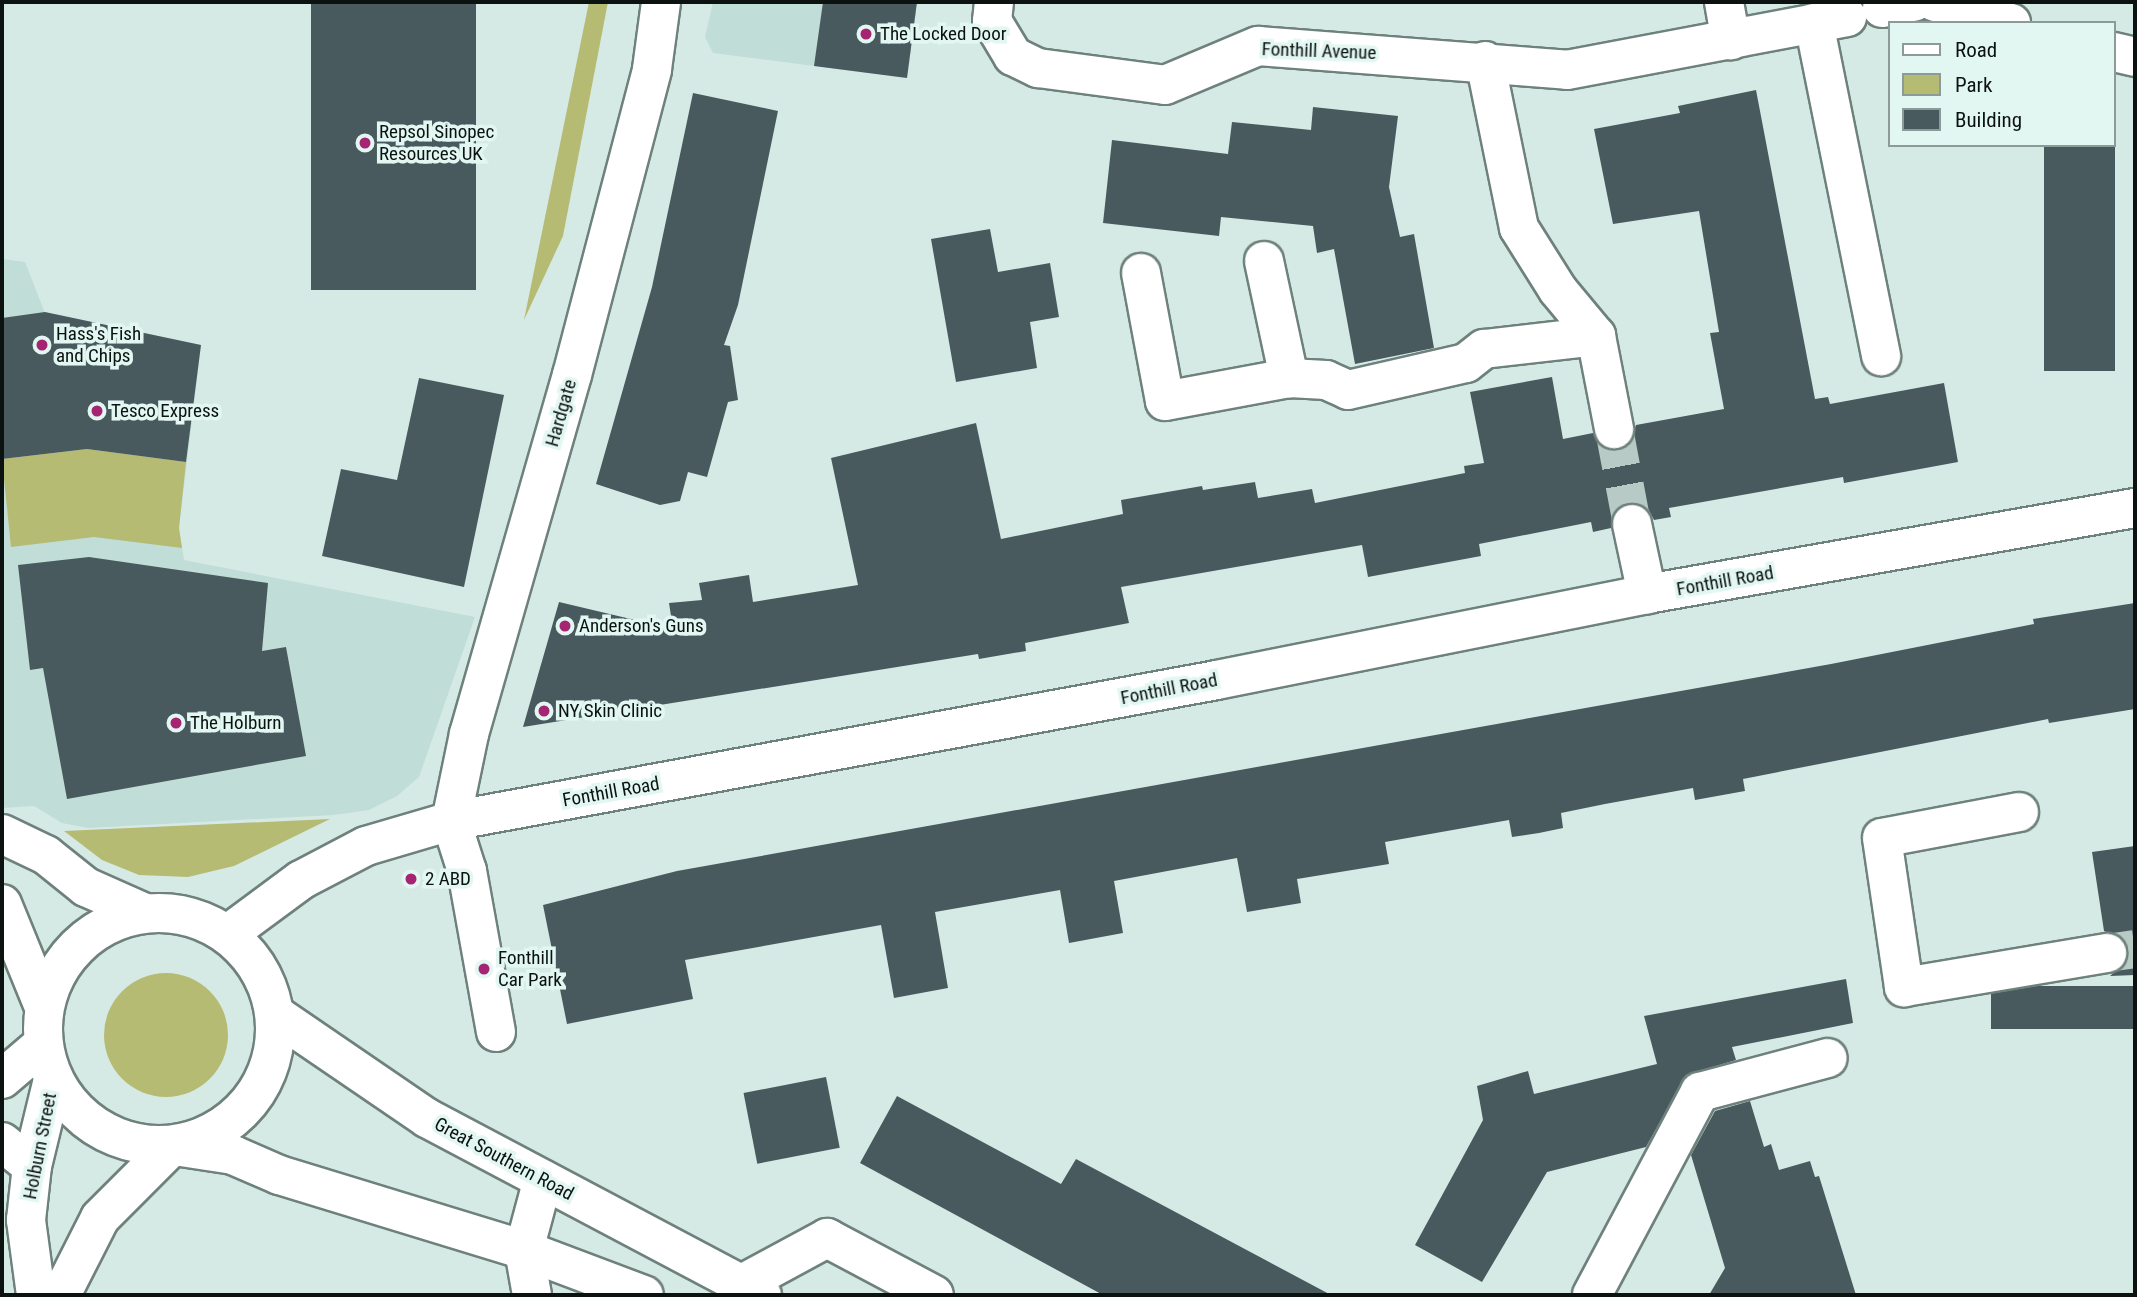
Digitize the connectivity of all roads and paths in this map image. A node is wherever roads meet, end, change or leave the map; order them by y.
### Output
1 (661, 2) edge
2 (994, 2) edge
3 (1724, 2) edge
4 (1936, 2) edge
5 (1864, 13) edge
6 (2004, 21) edge
7 (1731, 40) junction
8 (2116, 52) edge
9 (2135, 57) edge
10 (1485, 61) junction
11 (1264, 261) dead end
12 (1141, 273) dead end
13 (1596, 336) junction
14 (1881, 356) dead end
15 (1289, 378) junction
16 (1614, 429) tunnel mouth
17 (2135, 508) edge
18 (1632, 524) tunnel mouth
19 (1647, 594) junction
20 (2019, 812) dead end
21 (451, 821) junction
22 (2, 834) edge
23 (2, 904) edge
24 (145, 913) junction
25 (228, 934) junction
26 (2107, 953) tunnel mouth
27 (276, 1015) junction
28 (496, 1032) dead end
29 (47, 1043) junction
30 (1828, 1058) dead end
31 (2, 1079) edge
32 (2, 1142) edge
33 (172, 1146) junction
34 (32, 1166) junction
35 (543, 1179) junction
36 (524, 1250) junction
37 (1598, 1283) edge
38 (752, 1290) edge
39 (36, 1295) edge
40 (61, 1295) edge
41 (532, 1295) edge
42 (644, 1295) edge
43 (934, 1295) edge

1 - 21 street, Hardgate
2 - 10 street, Fonthill Avenue
3 - 7 street
4 - 6 street
5 - 7 street, Fonthill Avenue
5 - 14 street
7 - 10 street, Fonthill Avenue
8 - 9 street
10 - 13 street
11 - 15 street
12 - 15 street
13 - 15 street
13 - 16 street
17 - 19 street, Fonthill Road
18 - 19 street
19 - 21 street, Fonthill Road
20 - 26 street
21 - 25 street, Fonthill Road
21 - 28 street
22 - 24 street
23 - 29 street
24 - 25 street
24 - 29 street
25 - 27 street
27 - 33 street
27 - 35 street, Great Southern Road
29 - 31 street
29 - 33 street
29 - 34 street, Holburn Street
30 - 37 street
32 - 34 street
33 - 36 street
33 - 40 street
34 - 39 street, Holburn Street
35 - 36 street
35 - 38 street, Great Southern Road
36 - 41 street
36 - 42 street
38 - 43 street, Great Southern Road

